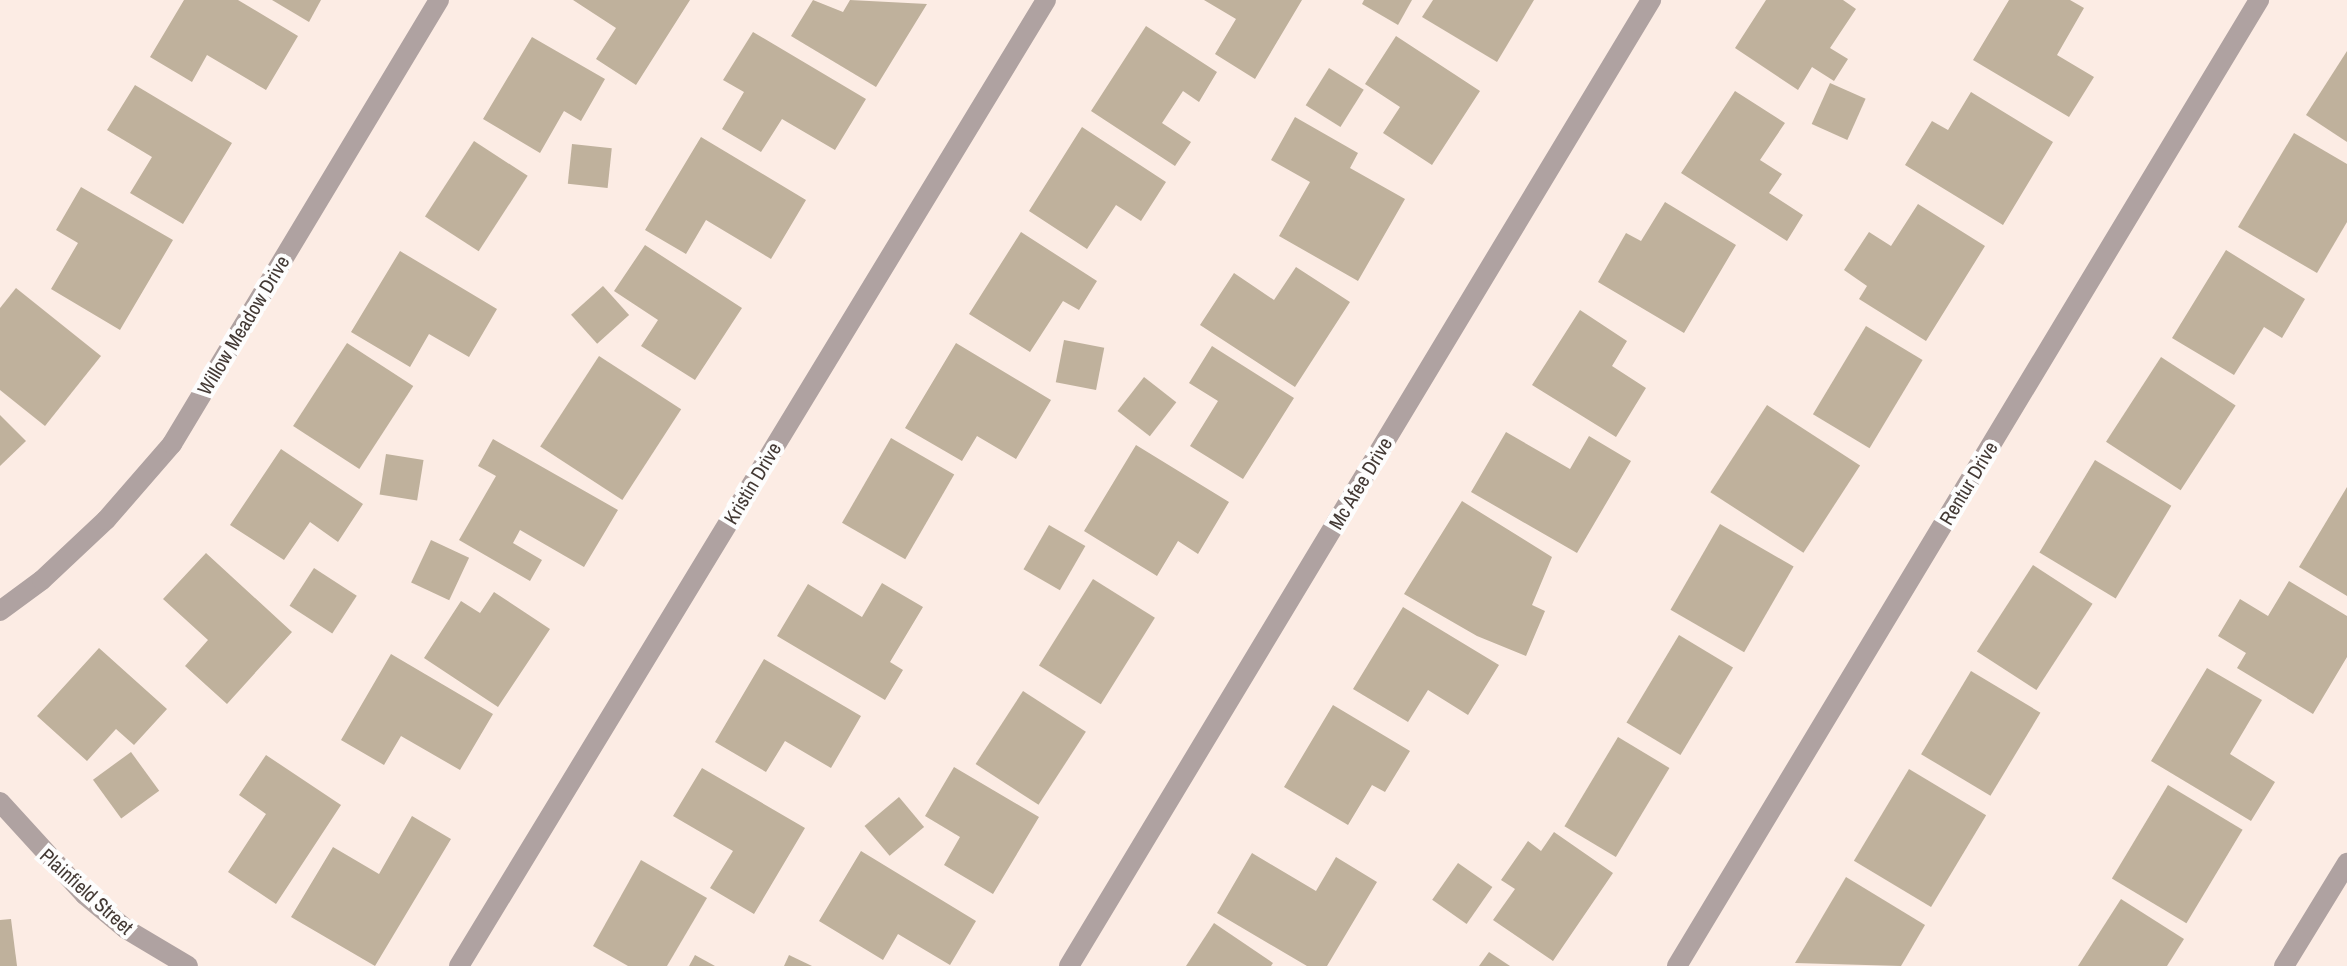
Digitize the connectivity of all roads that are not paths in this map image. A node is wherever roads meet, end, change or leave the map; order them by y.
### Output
1 (439, 0) edge
2 (1046, 0) edge
3 (1651, 0) edge
4 (2259, 0) edge
5 (0, 611) edge
6 (0, 802) edge
7 (2347, 863) edge
8 (188, 966) edge
9 (459, 966) edge
10 (1069, 966) edge
11 (1677, 966) edge
12 (2284, 966) edge

1 - 5 street, Willow Meadow Drive
2 - 9 street, Kristin Drive
3 - 10 street, Mc Afee Drive
4 - 11 street, Rentur Drive
6 - 8 street, Plainfield Street
7 - 12 street

